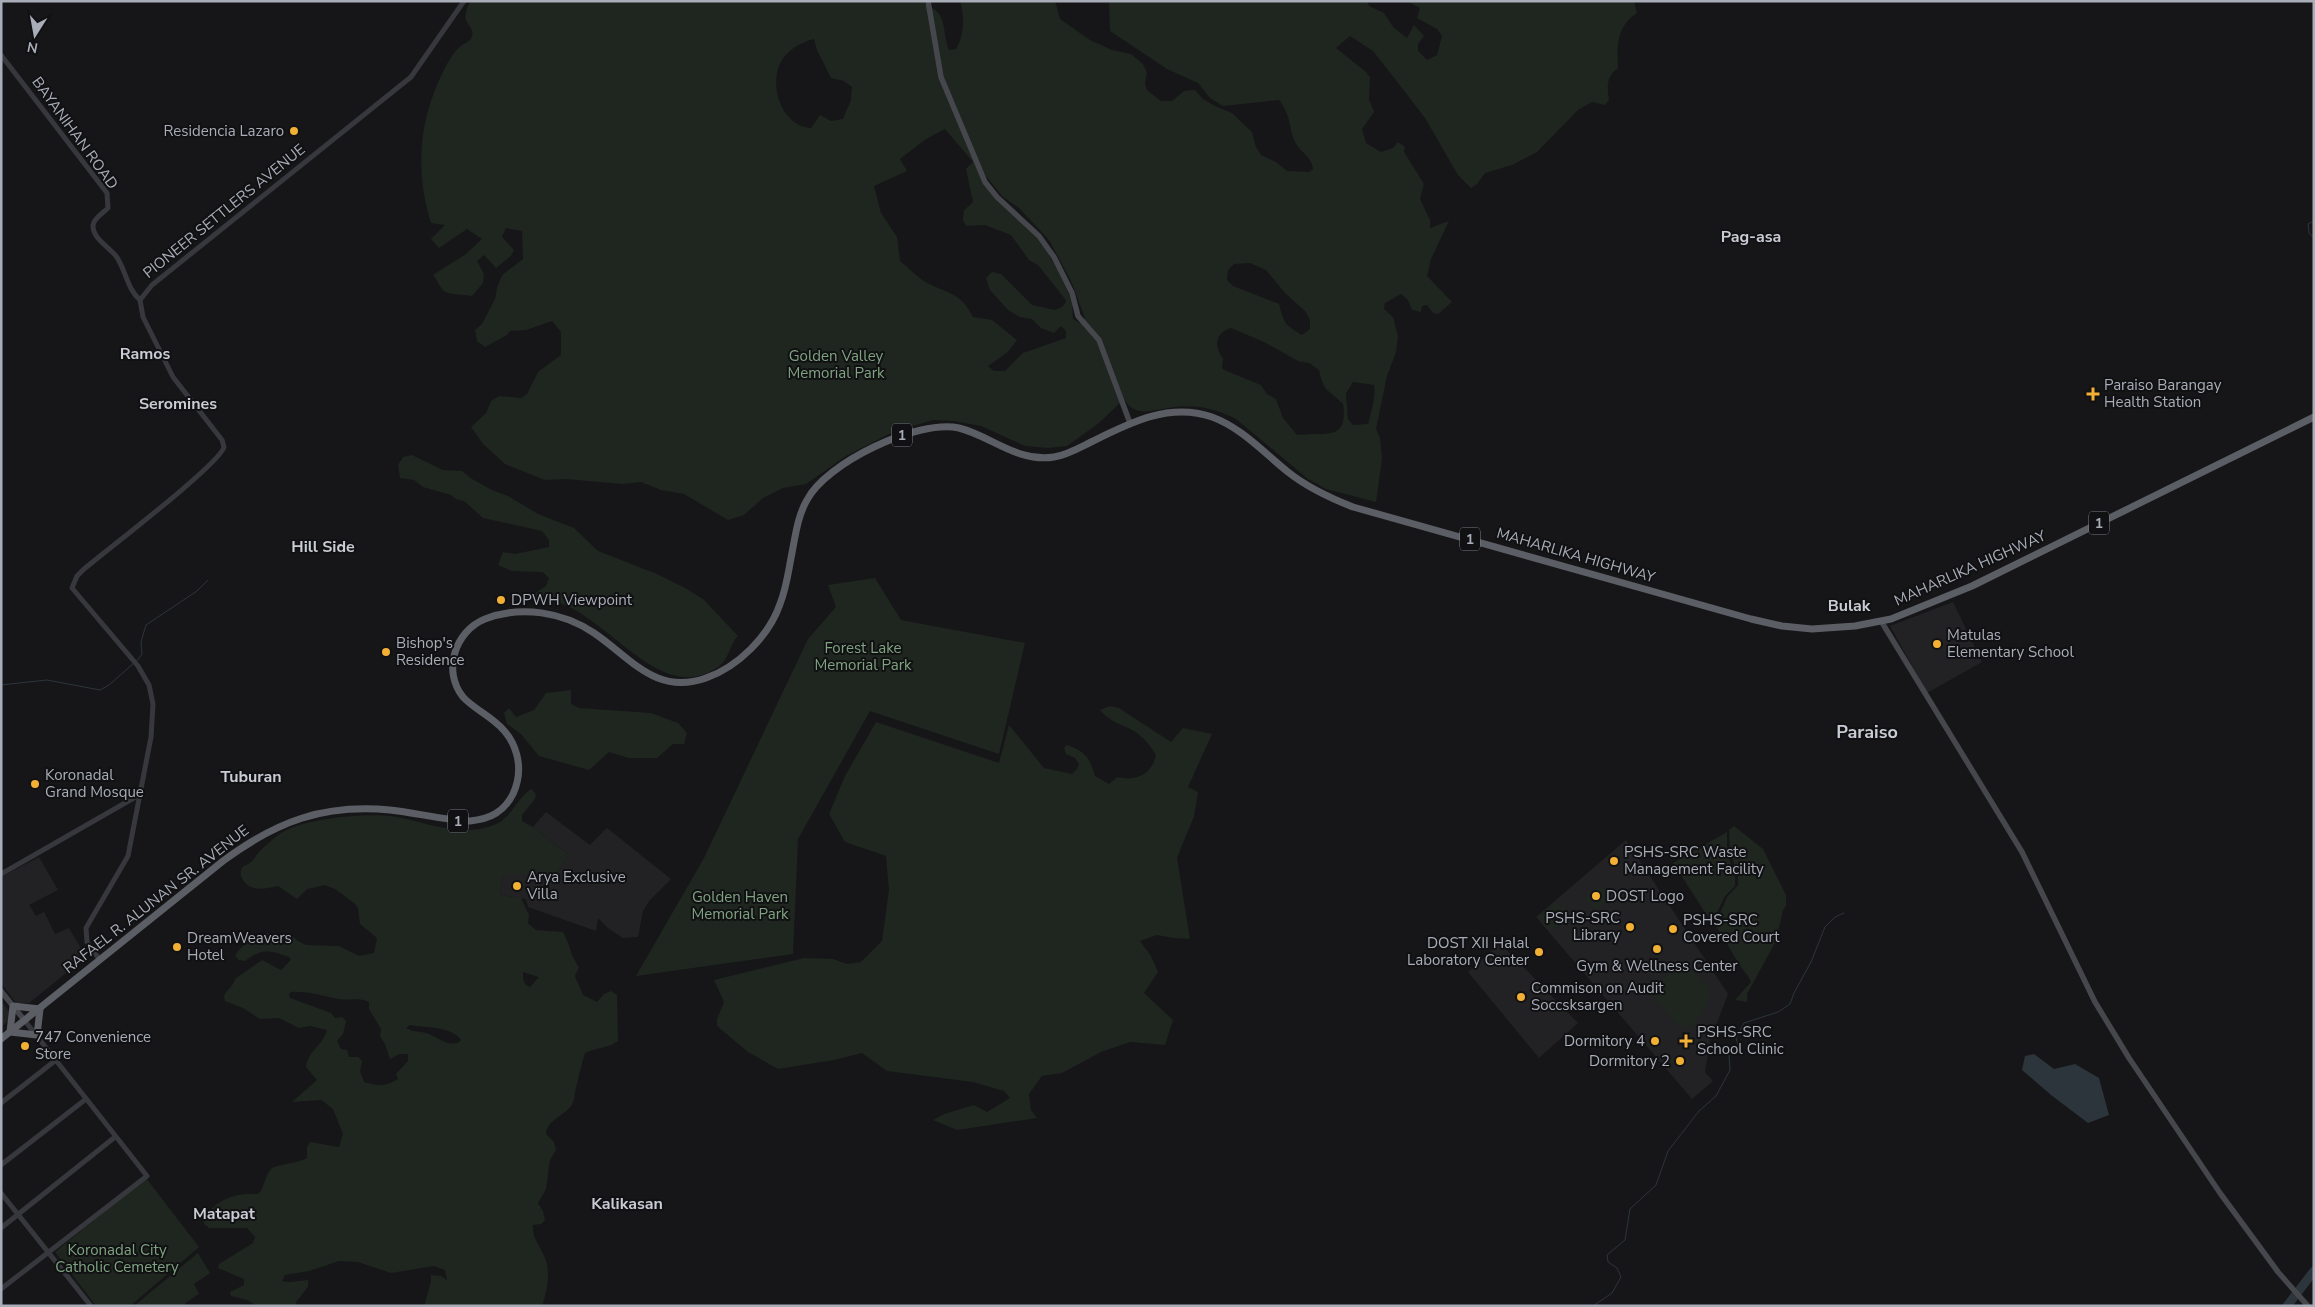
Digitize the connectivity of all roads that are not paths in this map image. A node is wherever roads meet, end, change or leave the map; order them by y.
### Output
1 (464, 1) edge
2 (928, 1) edge
3 (1, 55) edge
4 (140, 300) junction
5 (2314, 417) edge
6 (1130, 423) junction
7 (788, 574) joint
8 (1881, 622) junction
9 (139, 795) junction
10 (1, 874) edge
11 (100, 960) junction
12 (1, 991) edge
13 (13, 1006) junction
14 (40, 1009) junction
15 (25, 1021) junction
16 (10, 1032) junction
17 (37, 1035) junction
18 (1, 1039) edge
19 (56, 1060) junction
20 (86, 1099) junction
21 (1, 1103) edge
22 (115, 1137) junction
23 (1, 1165) edge
24 (1, 1193) edge
25 (19, 1214) junction
26 (1, 1228) edge
27 (48, 1252) junction
28 (1, 1288) edge
29 (91, 1306) edge
30 (2308, 1306) edge

1 - 4 street, PIONEER SETTLERS AVENUE
2 - 6 main road
3 - 4 street, BAYANIHAN ROAD
4 - 9 street, PIONEER SETTLERS AVENUE
5 - 8 highway, MAHARLIKA HIGHWAY / 1
6 - 7 highway, MAHARLIKA HIGHWAY / 1
6 - 8 highway, MAHARLIKA HIGHWAY / 1
7 - 11 highway, RAFAEL R. ALUNAN SR. AVENUE / 1
8 - 30 main road
9 - 10 street
9 - 11 street, PIONEER SETTLERS AVENUE
11 - 14 highway, RAFAEL R. ALUNAN SR. AVENUE / 1
12 - 13 main road
13 - 14 highway
13 - 15 main road
13 - 16 highway
14 - 15 highway, RAFAEL R. ALUNAN SR. AVENUE / 1
14 - 17 highway
15 - 16 highway, RAFAEL R. ALUNAN SR. AVENUE / 1
15 - 17 street
16 - 17 highway
16 - 18 highway, RAFAEL R. ALUNAN SR. AVENUE / 1
17 - 19 street
19 - 20 street
19 - 21 street
20 - 22 street
20 - 23 street
22 - 25 street
22 - 27 street
24 - 25 street
25 - 26 street
25 - 27 street
27 - 28 street
27 - 29 street

